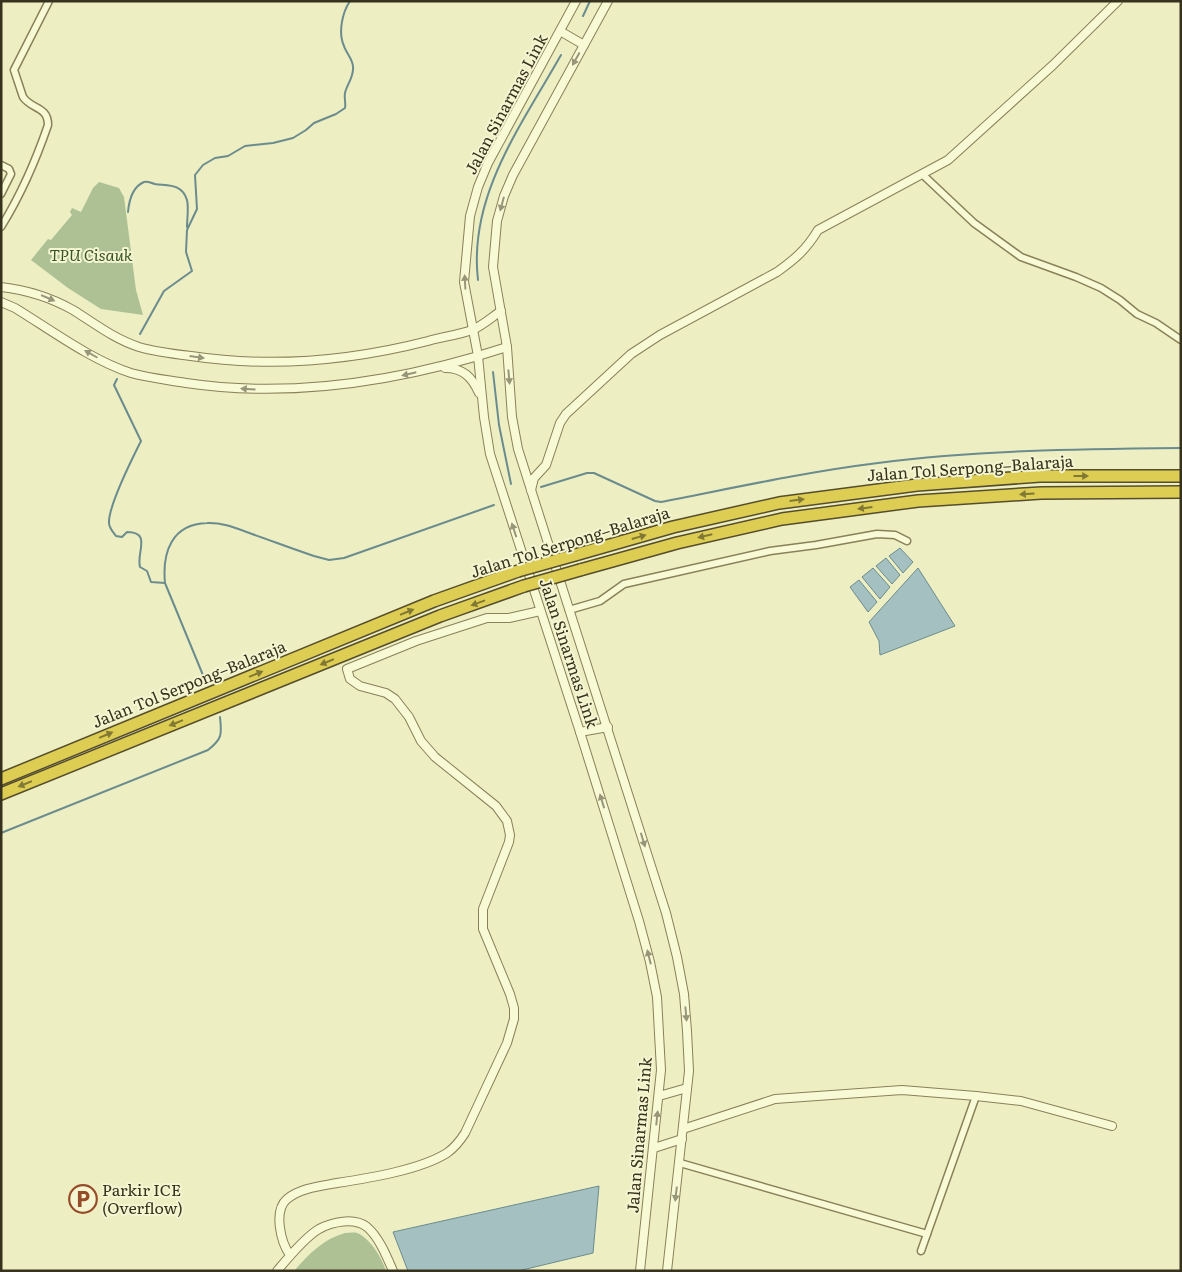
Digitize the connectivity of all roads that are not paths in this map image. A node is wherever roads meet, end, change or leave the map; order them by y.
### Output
1 (49, 1) edge
2 (576, 1) edge
3 (608, 1) edge
4 (1118, 1) edge
5 (560, 31) junction
6 (584, 45) junction
7 (1, 165) edge
8 (922, 174) junction
9 (1, 194) edge
10 (1, 227) edge
11 (1, 287) edge
12 (1, 302) edge
13 (501, 312) junction
14 (473, 330) junction
15 (1181, 340) edge
16 (507, 347) junction
17 (478, 356) junction
18 (432, 368) junction
19 (482, 399) junction
20 (1181, 476) edge
21 (531, 490) junction
22 (1181, 492) edge
23 (907, 541) dead end
24 (569, 610) junction
25 (540, 611) junction
26 (608, 727) junction
27 (580, 732) junction
28 (61, 754) junction
29 (1, 773) edge
30 (1, 779) edge
31 (1, 794) edge
32 (687, 1088) junction
33 (659, 1096) junction
34 (976, 1096) junction
35 (1112, 1126) dead end
36 (683, 1129) junction
37 (682, 1140) junction
38 (654, 1148) junction
39 (680, 1163) junction
40 (927, 1234) junction
41 (921, 1251) dead end
42 (290, 1255) junction
43 (277, 1271) edge
44 (393, 1271) edge
45 (640, 1271) edge
46 (667, 1271) edge

1 - 10 street
2 - 5 street, Jalan Sinarmas Link
3 - 6 street
4 - 8 street
5 - 6 street, Jalan Sinarmas Link
14 -> 5 street, Jalan Sinarmas Link
6 -> 13 street
7 - 9 street
8 - 15 street
8 - 21 street
11 -> 14 street
18 -> 12 street
13 - 14 street
13 - 16 street, Jalan Sinarmas Link
14 - 17 street, Jalan Sinarmas Link
16 - 17 street
16 -> 21 street, Jalan Sinarmas Link
17 - 18 street
17 - 19 street, Jalan Sinarmas Link
18 - 19 street
25 -> 19 street, Jalan Sinarmas Link
28 -> 20 highway, Jalan Tol Serpong–Balaraja, bridge
21 - 24 street, Jalan Sinarmas Link
22 -> 31 highway, Jalan Tol Serpong–Balaraja, bridge
23 - 24 street
24 - 26 street, Jalan Sinarmas Link
25 - 27 street, Jalan Sinarmas Link
25 - 42 street
26 - 27 street
26 -> 32 street, Jalan Sinarmas Link
33 -> 27 street, Jalan Sinarmas Link
28 - 29 highway
28 - 30 highway, Jalan Tol Serpong–Balaraja
32 - 33 street
32 - 36 street, Jalan Sinarmas Link
38 -> 33 street, Jalan Sinarmas Link
34 - 35 street
34 - 36 street
34 - 40 street
36 - 37 street, Jalan Sinarmas Link
37 - 38 street
37 - 39 street, Jalan Sinarmas Link
38 - 45 street, Jalan Sinarmas Link
39 - 40 street
39 -> 46 street, Jalan Sinarmas Link
40 - 41 street
42 - 43 street
42 - 44 street

